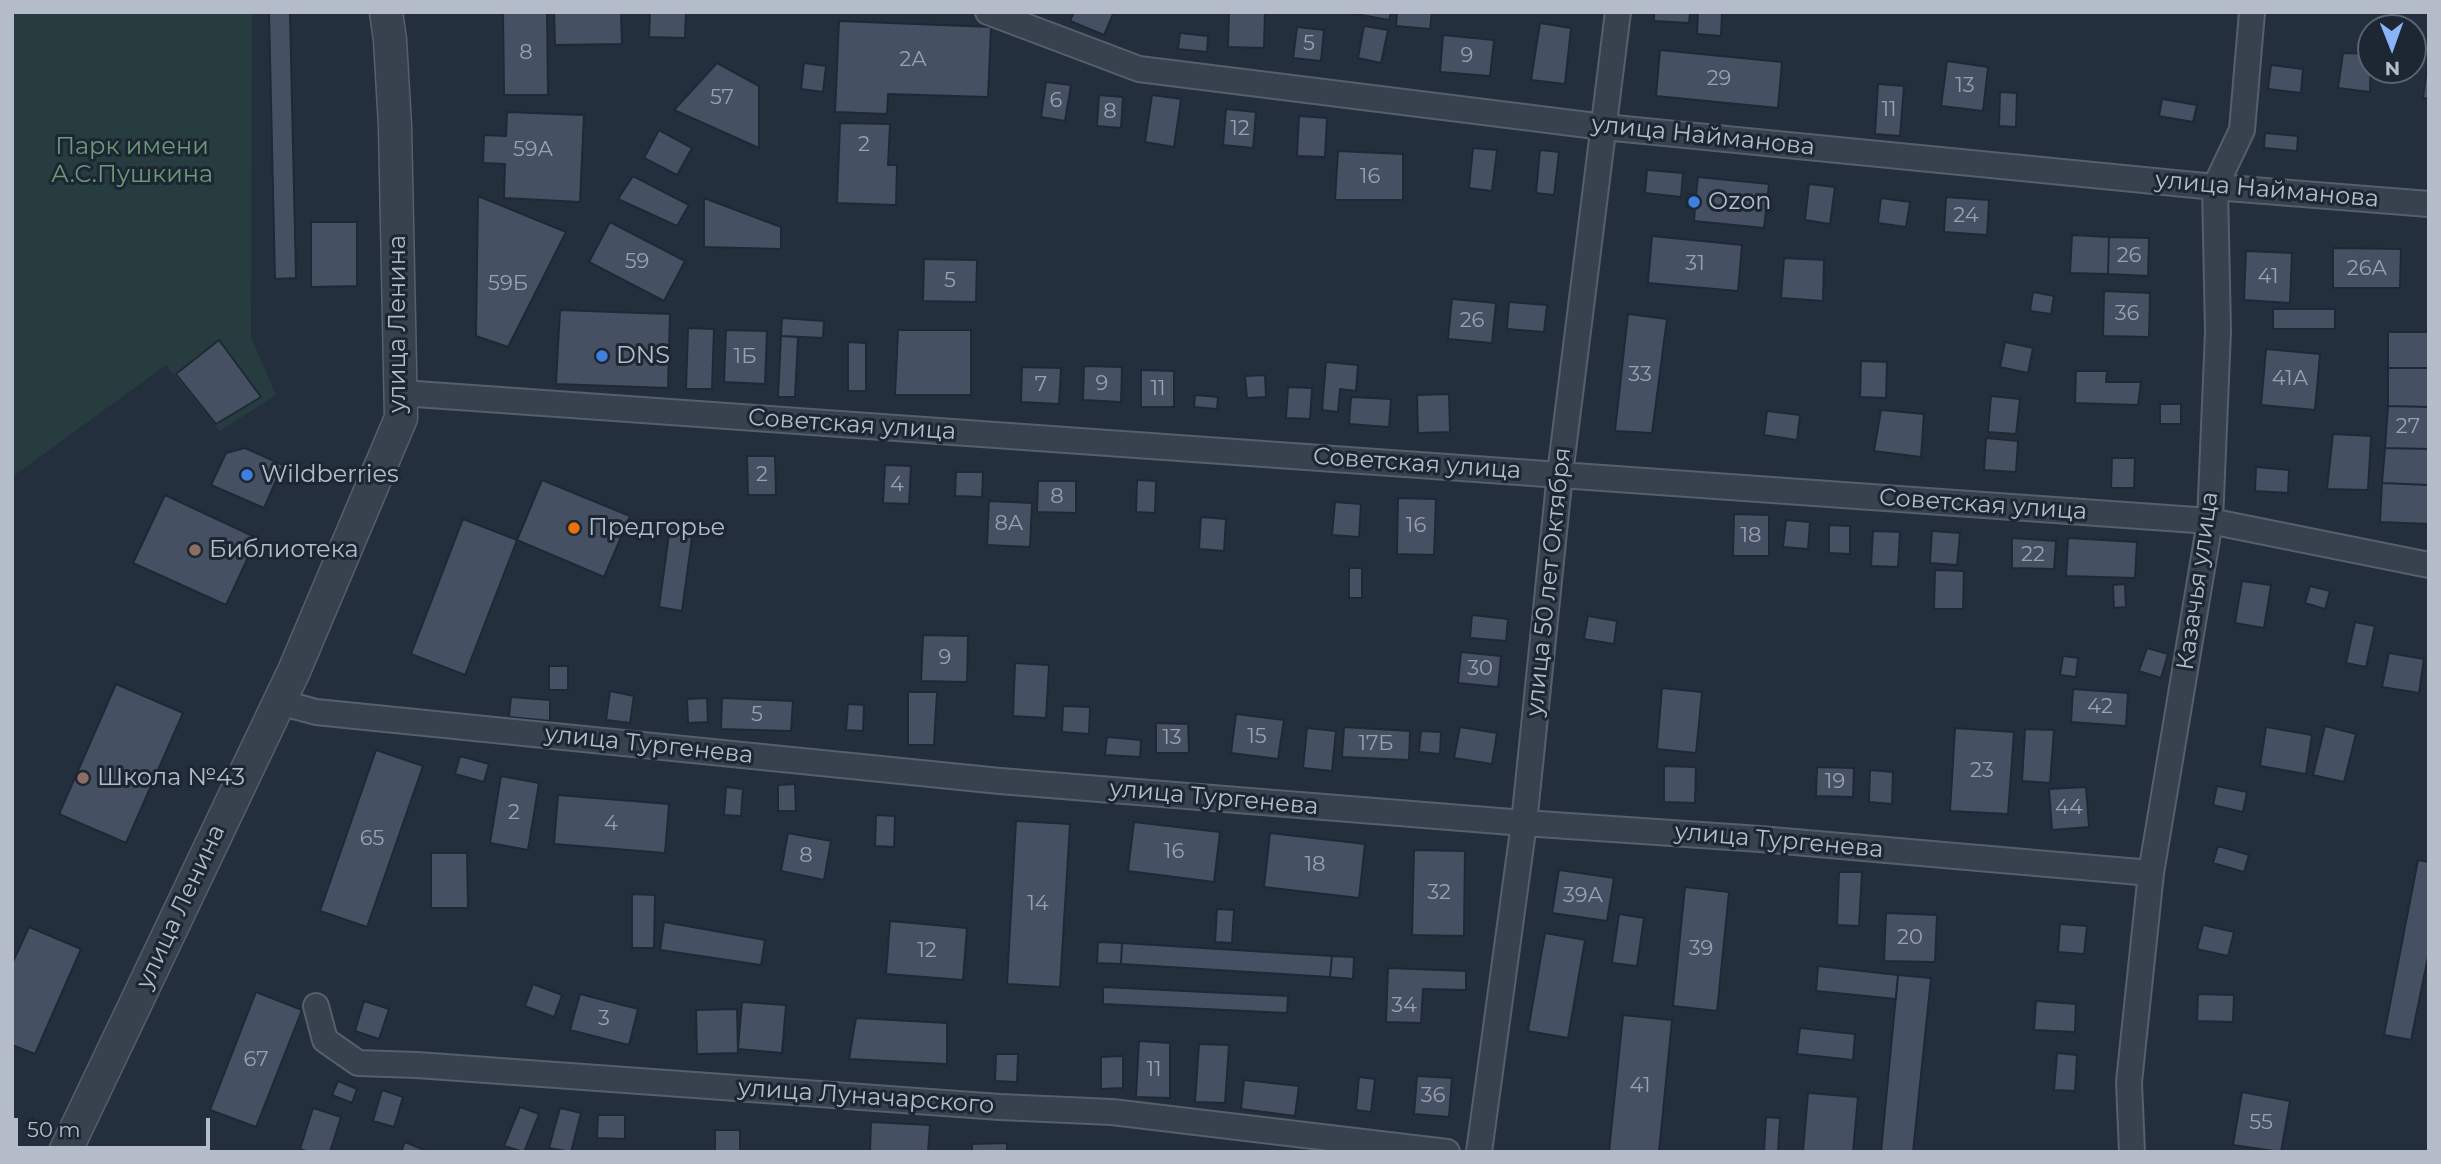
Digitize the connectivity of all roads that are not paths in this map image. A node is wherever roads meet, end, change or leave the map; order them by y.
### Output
1 (386, 12) edge
2 (1618, 12) edge
3 (2252, 12) edge
4 (997, 14) edge
5 (1604, 127) junction
6 (2215, 187) junction
7 (2429, 204) edge
8 (402, 393) junction
9 (1560, 474) junction
10 (2210, 521) junction
11 (2429, 565) edge
12 (279, 702) junction
13 (1524, 823) junction
14 (2151, 873) junction
15 (316, 1006) dead end
16 (65, 1152) edge
17 (1447, 1152) edge
18 (1479, 1152) edge
19 (2132, 1152) edge

1 - 8 street, улица Ленина
2 - 5 street, улица 50 лет Октября
3 - 6 street, Казачья улица
4 - 5 street, улица Найманова
5 - 6 street, улица Найманова
5 - 9 street, улица 50 лет Октября
6 - 7 street, улица Найманова
6 - 10 street, Казачья улица
8 - 9 street, Советская улица
8 - 12 street, улица Ленина
9 - 10 street, Советская улица
9 - 13 street, улица 50 лет Октября
10 - 11 street, Советская улица
10 - 14 street, Казачья улица
12 - 13 street, улица Тургенева
12 - 16 street, улица Ленина
13 - 14 street, улица Тургенева
13 - 18 street, улица 50 лет Октября
14 - 19 street, Казачья улица
15 - 17 street, улица Луначарского

